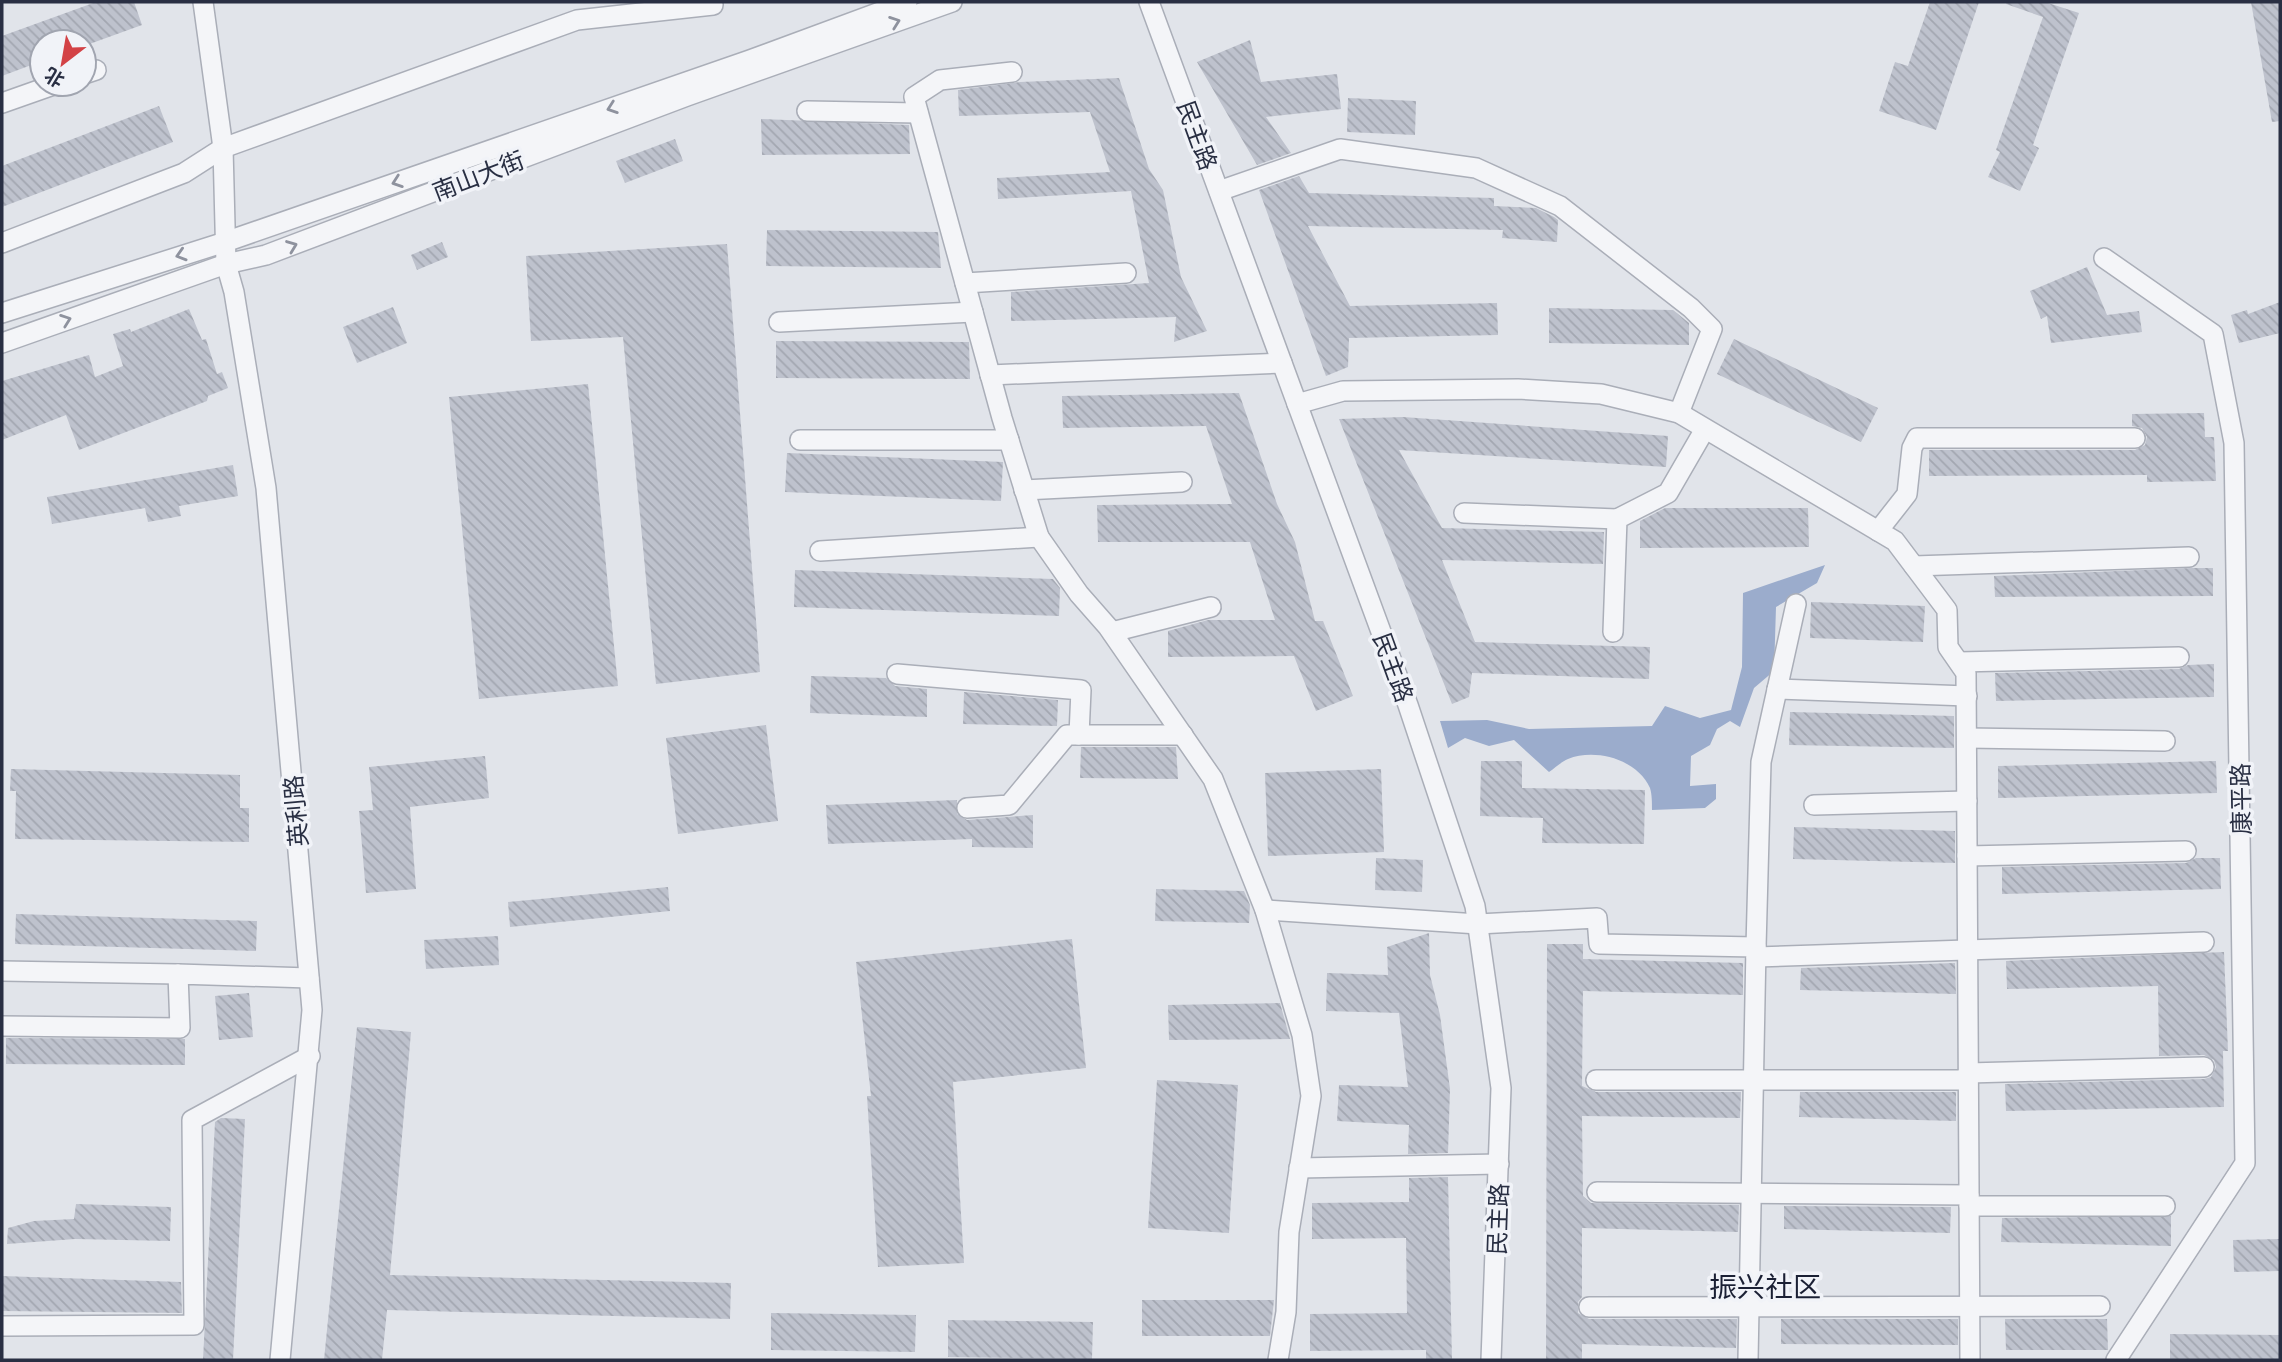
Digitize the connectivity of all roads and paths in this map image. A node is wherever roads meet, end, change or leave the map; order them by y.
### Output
1 (203, 2) edge
2 (712, 2) edge
3 (906, 2) edge
4 (953, 2) edge
5 (1149, 2) edge
6 (1012, 72) dead end
7 (28, 94) edge
8 (2, 103) edge
9 (807, 111) dead end
10 (918, 113) junction
11 (223, 148) junction
12 (1219, 191) junction
13 (225, 242) junction
14 (2, 243) edge
15 (2104, 258) dead end
16 (226, 264) junction
17 (1126, 274) dead end
18 (965, 283) junction
19 (973, 312) junction
20 (2, 313) edge
21 (779, 322) dead end
22 (2, 343) edge
23 (1282, 363) junction
24 (990, 375) junction
25 (1297, 404) junction
26 (1679, 413) junction
27 (1706, 429) junction
28 (2135, 438) dead end
29 (800, 440) dead end
30 (1009, 440) junction
31 (1182, 482) dead end
32 (1024, 489) junction
33 (1464, 513) dead end
34 (1617, 519) junction
35 (1878, 531) junction
36 (1039, 537) junction
37 (820, 551) dead end
38 (2189, 557) dead end
39 (1914, 566) junction
40 (1796, 604) dead end
41 (1211, 607) dead end
42 (1112, 632) junction
43 (1612, 632) dead end
44 (2179, 657) dead end
45 (1959, 662) junction
46 (897, 674) dead end
47 (1777, 689) junction
48 (1966, 696) junction
49 (1079, 735) junction
50 (1183, 735) junction
51 (1967, 738) junction
52 (2165, 741) dead end
53 (1967, 802) junction
54 (1814, 805) dead end
55 (967, 808) dead end
56 (2186, 851) dead end
57 (1967, 856) junction
58 (1265, 910) junction
59 (1478, 924) junction
60 (2204, 942) dead end
61 (1968, 950) junction
62 (1756, 952) junction
63 (2, 971) edge
64 (178, 974) junction
65 (309, 978) junction
66 (2, 1026) edge
67 (310, 1056) junction
68 (2204, 1067) dead end
69 (1968, 1077) junction
70 (1595, 1080) dead end
71 (1754, 1080) junction
72 (1499, 1164) junction
73 (1299, 1168) junction
74 (1597, 1192) dead end
75 (1752, 1193) junction
76 (1969, 1201) junction
77 (2165, 1206) dead end
78 (1970, 1306) junction
79 (2099, 1306) dead end
80 (1589, 1307) dead end
81 (1749, 1307) junction
82 (2, 1326) edge
83 (280, 1360) edge
84 (1278, 1360) edge
85 (1491, 1360) edge
86 (1748, 1360) edge
87 (1970, 1360) edge
88 (2116, 1360) edge

1 - 11 street, 英利路
2 - 11 street
3 -> 13 street, 南山大街
16 -> 4 street, 南山大街
5 - 12 street, 民主路
6 - 10 street
7 - 8 street
9 - 10 street
10 - 18 street
11 - 13 street, 英利路
11 - 14 street
12 - 23 street, 民主路
12 - 26 street
13 - 16 street, 英利路
13 -> 20 street, 南山大街
15 - 88 street, 康平路
22 -> 16 street, 南山大街
16 - 65 street, 英利路
17 - 18 street
18 - 19 street
19 - 21 street
19 - 24 street
23 - 24 street
23 - 25 street, 民主路
24 - 30 street
25 - 26 street
25 - 59 street, 民主路
26 - 27 street
27 - 34 street
27 - 35 street
28 - 35 street
29 - 30 street
30 - 32 street
31 - 32 street
32 - 36 street
33 - 34 street
34 - 43 street
35 - 39 street
36 - 37 street
36 - 42 street
38 - 39 street
39 - 45 street
40 - 47 street
41 - 42 street
42 - 50 street
44 - 45 street
45 - 48 street
46 - 49 street
47 - 48 street
47 - 62 street
48 - 51 street
49 - 50 street
49 - 55 street
50 - 58 street
51 - 52 street
51 - 53 street
53 - 54 street
53 - 57 street
56 - 57 street
57 - 61 street
58 - 59 street
58 - 73 street
59 - 62 street
59 - 72 street, 民主路
60 - 61 street
61 - 62 street
61 - 69 street
62 - 71 street
63 - 64 street
64 - 65 street
64 - 66 street
65 - 67 street, 英利路
67 - 82 street
67 - 83 street, 英利路
68 - 69 street
69 - 71 street
69 - 76 street
70 - 71 street
71 - 75 street
72 - 73 street
72 - 85 street, 民主路
73 - 84 street
74 - 75 street
75 - 76 street
75 - 81 street
76 - 77 street
76 - 78 street
78 - 79 street
78 - 81 street
78 - 87 street
80 - 81 street
81 - 86 street

